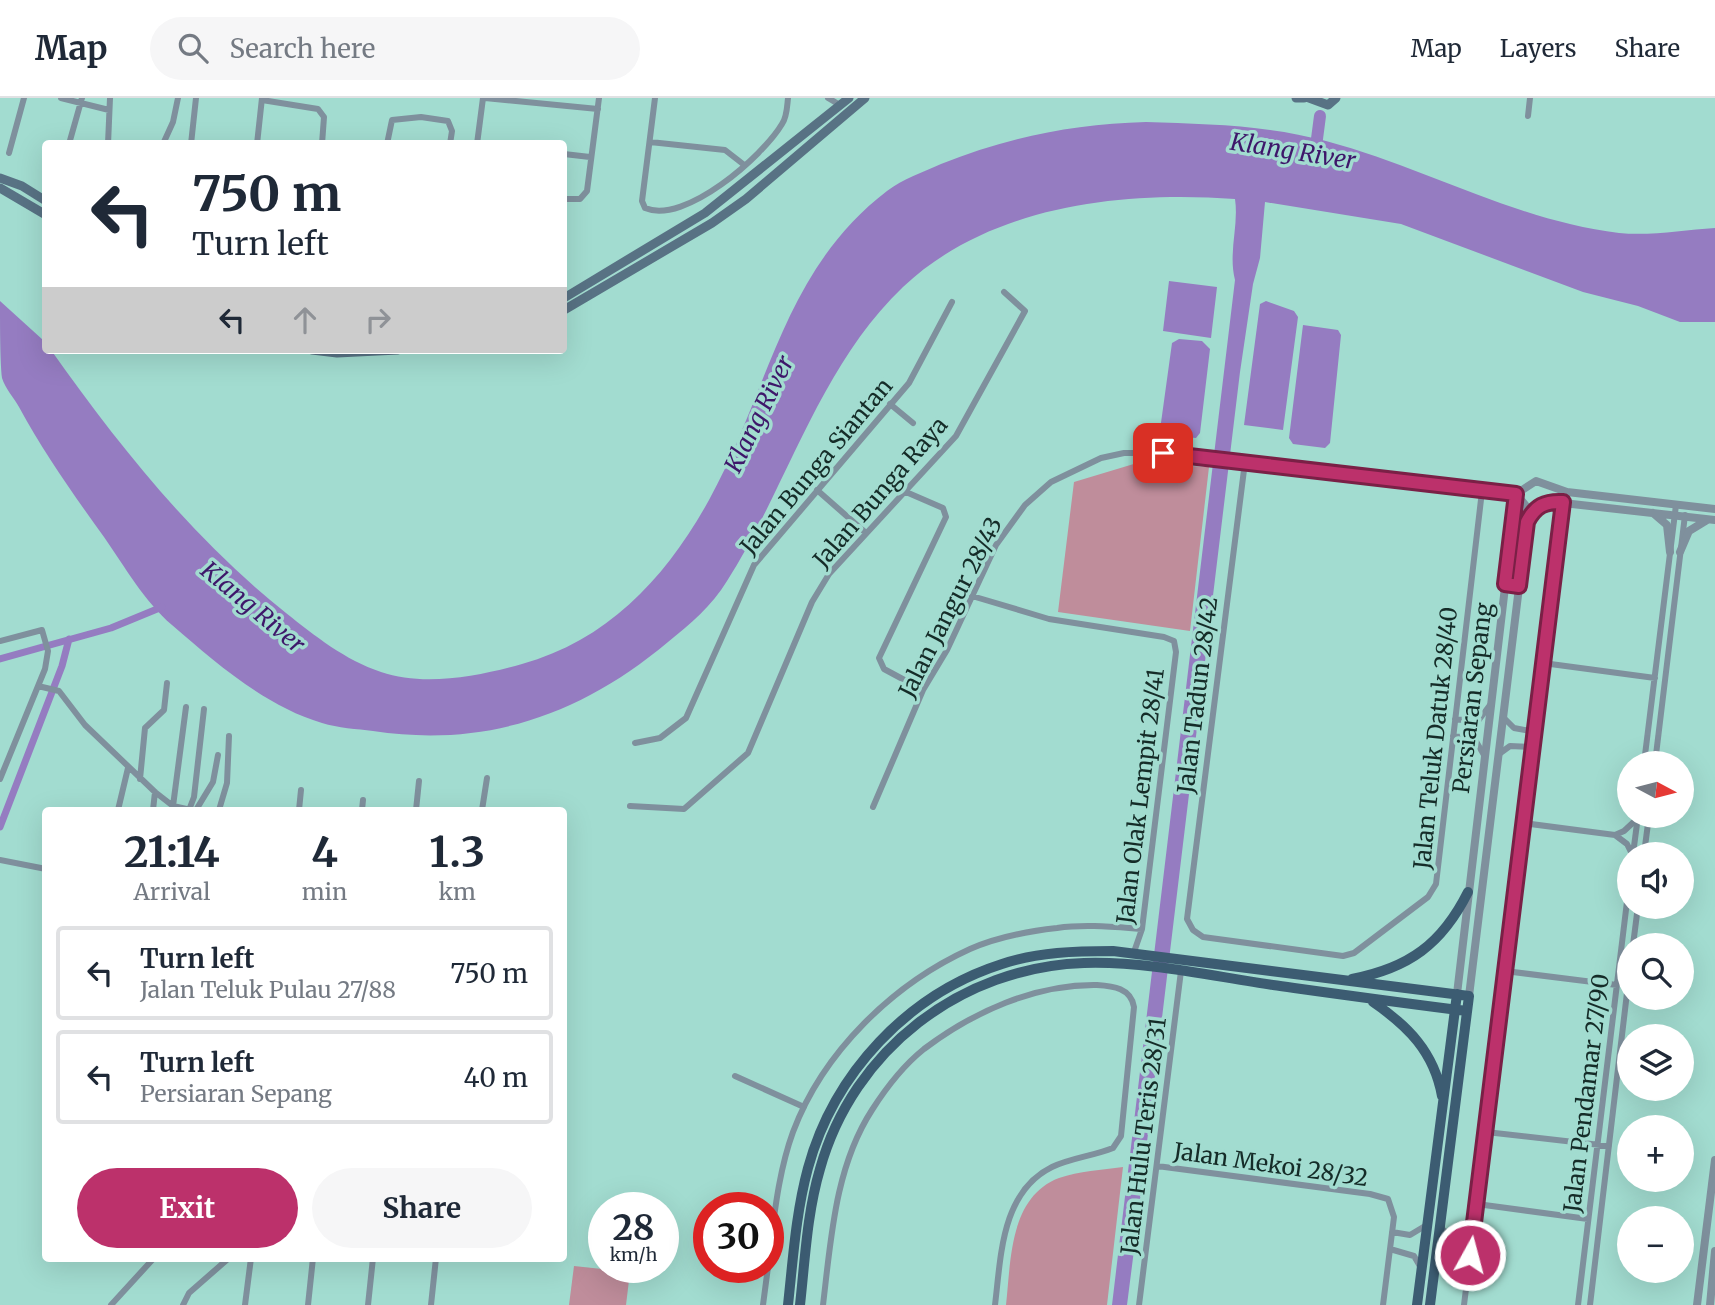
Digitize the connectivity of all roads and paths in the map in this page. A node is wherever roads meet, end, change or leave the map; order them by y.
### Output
1 (24, 98) edge
2 (61, 98) edge
3 (110, 98) edge
4 (178, 98) edge
5 (196, 98) edge
6 (484, 98) edge
7 (599, 98) edge
8 (655, 98) edge
9 (788, 98) edge
10 (828, 98) edge
11 (849, 98) edge
12 (865, 98) edge
13 (1309, 98) edge
14 (1530, 98) edge
15 (262, 99) edge
16 (81, 101) edge
17 (1332, 101) edge
18 (840, 105) junction
19 (598, 109) junction
20 (109, 110) junction
21 (1528, 116) dead end
22 (70, 140) edge
23 (108, 140) edge
24 (165, 140) edge
25 (191, 140) edge
26 (257, 140) edge
27 (322, 140) edge
28 (388, 140) edge
29 (451, 140) edge
30 (479, 140) edge
31 (650, 142) junction
32 (9, 153) dead end
33 (567, 153) edge
34 (590, 157) junction
35 (743, 164) junction
36 (0, 178) edge
37 (0, 188) edge
38 (737, 189) junction
39 (42, 198) edge
40 (567, 199) edge
41 (746, 199) junction
42 (42, 213) edge
43 (1004, 292) dead end
44 (567, 296) edge
45 (952, 302) dead end
46 (567, 308) edge
47 (890, 404) junction
48 (913, 423) dead end
49 (1245, 462) junction
50 (817, 490) junction
51 (1482, 491) junction
52 (906, 492) junction
53 (1516, 494) junction
54 (1563, 502) junction
55 (1676, 505) junction
56 (1686, 506) junction
57 (1715, 509) edge
58 (1652, 512) junction
59 (1675, 515) junction
60 (1685, 516) junction
61 (1712, 519) edge
62 (1527, 522) junction
63 (866, 533) junction
64 (1670, 552) junction
65 (1680, 552) junction
66 (1505, 584) junction
67 (1519, 586) junction
68 (972, 596) junction
69 (0, 641) edge
70 (1543, 663) junction
71 (1655, 678) junction
72 (167, 683) dead end
73 (38, 686) junction
74 (923, 690) junction
75 (1491, 704) junction
76 (186, 707) dead end
77 (204, 709) dead end
78 (1503, 717) junction
79 (1455, 719) junction
80 (1535, 732) junction
81 (229, 736) dead end
82 (1453, 736) junction
83 (635, 743) dead end
84 (1533, 747) junction
85 (1646, 751) edge
86 (1656, 751) edge
87 (1498, 754) junction
88 (218, 755) dead end
89 (1484, 755) junction
90 (128, 768) junction
91 (487, 778) dead end
92 (0, 779) edge
93 (140, 779) junction
94 (419, 781) dead end
95 (301, 790) dead end
96 (155, 792) junction
97 (363, 800) dead end
98 (173, 806) junction
99 (630, 806) dead end
100 (119, 807) edge
101 (153, 807) edge
102 (177, 807) edge
103 (191, 807) edge
104 (198, 807) edge
105 (220, 807) edge
106 (299, 807) edge
107 (362, 807) edge
108 (416, 807) edge
109 (482, 807) edge
110 (873, 807) dead end
111 (1523, 823) junction
112 (1627, 828) edge
113 (1615, 835) junction
114 (1624, 842) edge
115 (0, 860) edge
116 (42, 868) edge
117 (1468, 892) junction
118 (1142, 929) junction
119 (1193, 930) joint
120 (1134, 952) junction
121 (1177, 970) junction
122 (1505, 971) junction
123 (1341, 981) junction
124 (1617, 985) joint
125 (1457, 994) junction
126 (1469, 996) junction
127 (1370, 999) junction
128 (1455, 1010) junction
129 (1625, 1010) edge
130 (1467, 1011) junction
131 (735, 1076) dead end
132 (804, 1107) junction
133 (1444, 1107) junction
134 (1486, 1132) junction
135 (1597, 1145) junction
136 (1609, 1146) junction
137 (1715, 1160) edge
138 (1157, 1166) junction
139 (779, 1192) edge
140 (1477, 1205) junction
141 (1428, 1219) junction
142 (1588, 1219) junction
143 (1440, 1227) junction
144 (1392, 1232) junction
145 (1472, 1240) junction
146 (1390, 1249) junction
147 (1715, 1251) edge
148 (1470, 1255) junction
149 (150, 1262) edge
150 (225, 1262) edge
151 (250, 1262) edge
152 (313, 1262) edge
153 (373, 1262) edge
154 (436, 1262) edge
155 (1435, 1265) junction
156 (1422, 1269) junction
157 (766, 1283) edge
158 (788, 1299) edge
159 (800, 1300) edge
160 (111, 1305) edge
161 (183, 1305) edge
162 (245, 1305) edge
163 (308, 1305) edge
164 (368, 1305) edge
165 (431, 1305) edge
166 (763, 1305) edge
167 (823, 1305) edge
168 (995, 1305) edge
169 (1139, 1305) edge
170 (1383, 1305) edge
171 (1418, 1305) edge
172 (1430, 1305) edge
173 (1464, 1305) edge
174 (1578, 1305) edge
175 (1590, 1305) edge
176 (1697, 1305) edge
177 (1710, 1305) edge

1 - 32 street
2 - 16 street
3 - 20 street
4 - 24 street
5 - 25 street
6 - 19 street
6 - 30 street
7 - 19 street
8 - 31 street
9 - 35 street
10 - 18 street
11 - 18 main road
12 - 41 main road
13 - 17 main road
14 - 21 street
15 - 26 street
15 - 27 street
16 - 20 street
16 - 22 street
18 - 38 main road
19 - 34 street
20 - 23 street
28 - 29 street
31 - 35 street
31 - 35 street
33 - 34 street
34 - 40 street
36 - 39 main road
37 - 42 main road
38 - 41 main road
38 - 44 main road
41 - 46 main road
43 - 52 street, Jalan Bunga Raya
45 - 47 street, Jalan Bunga Siantan
47 - 48 street
47 - 50 street, Jalan Bunga Siantan
49 - 51 street, Jalan Jangur 28/43
49 - 68 street, Jalan Jangur 28/43
49 - 119 street, Jalan Tadun 28/42
50 - 63 street
50 - 83 street, Jalan Bunga Siantan
51 - 53 street, Jalan Jangur 28/43
51 - 79 street, Jalan Teluk Datuk 28/40
52 - 63 street, Jalan Bunga Raya
52 - 74 street
53 - 55 street
53 - 62 street, Persiaran Sepang
53 - 66 street, Persiaran Sepang
54 - 58 street
54 - 62 street
54 - 70 street
55 - 56 street
55 - 59 street
56 - 57 street
56 - 60 street
58 - 59 street
58 - 64 street
59 - 60 street
59 - 64 street
60 - 61 street
60 - 65 street
61 - 65 street
62 - 67 street, Persiaran Sepang
63 - 99 street, Jalan Bunga Raya
64 - 71 street
65 - 86 street
66 - 67 street
66 - 75 street, Persiaran Sepang
67 - 78 street, Persiaran Sepang
68 - 74 street, Jalan Jangur 28/43
68 - 118 street, Jalan Olak Lempit 28/41
69 - 73 street
70 - 71 street
70 - 80 street
71 - 85 street
72 - 93 street
73 - 90 street
73 - 92 street
74 - 110 street, Jalan Jangur 28/43
75 - 79 street
75 - 89 street, Persiaran Sepang
76 - 98 street
77 - 103 street
78 - 80 street
78 - 87 street, Persiaran Sepang
79 - 82 street, Jalan Teluk Datuk 28/40
80 - 84 street
81 - 105 street
82 - 89 street
82 - 119 street, Jalan Teluk Datuk 28/40
84 - 87 street
84 - 111 street
87 - 126 street, Persiaran Sepang
88 - 104 street
89 - 117 street, Persiaran Sepang
90 - 93 street
90 - 100 street
91 - 109 street
93 - 96 street
94 - 108 street
95 - 106 street
96 - 98 street
96 - 101 street
97 - 107 street
98 - 102 street
111 - 113 street
111 - 122 street
112 - 113 street
113 - 114 street
115 - 116 street
117 - 123 main road
117 - 125 street, Persiaran Sepang
118 - 120 street, Jalan Olak Lempit 28/41
118 - 132 street
120 - 123 main road
120 - 158 main road
121 - 127 main road
121 - 138 street, Jalan Hulu Teris 28/31
121 - 159 main road
122 - 124 street
122 - 134 street
123 - 125 main road
124 - 135 street, Jalan Pendamar 27/90
125 - 126 main road
125 - 128 main road, Persiaran Sepang
126 - 130 main road, Persiaran Sepang
127 - 128 main road
127 - 133 main road
128 - 130 main road
128 - 133 main road, Persiaran Sepang
129 - 136 street, Jalan Pendamar 27/90
130 - 143 main road, Persiaran Sepang
131 - 132 street
132 - 139 street
133 - 141 main road, Persiaran Sepang
134 - 135 street
134 - 140 street
135 - 136 street
135 - 142 street, Jalan Pendamar 27/90
136 - 175 street, Jalan Pendamar 27/90
137 - 176 street
138 - 144 street, Jalan Mekoi 28/32
138 - 169 street, Jalan Hulu Teris 28/31
140 - 142 street
140 - 145 street
141 - 144 street
141 - 156 main road, Persiaran Sepang
142 - 174 street, Jalan Pendamar 27/90
143 - 145 street
143 - 155 main road, Persiaran Sepang
144 - 146 street, Jalan Mekoi 28/32
145 - 148 street
146 - 156 street
146 - 170 street, Jalan Mekoi 28/32
147 - 177 street
148 - 155 street
148 - 173 street
149 - 160 street
150 - 161 street
151 - 162 street
152 - 163 street
153 - 164 street
154 - 165 street
155 - 172 main road, Persiaran Sepang
156 - 171 main road, Persiaran Sepang
157 - 166 street
158 - 159 main road
167 - 168 street

